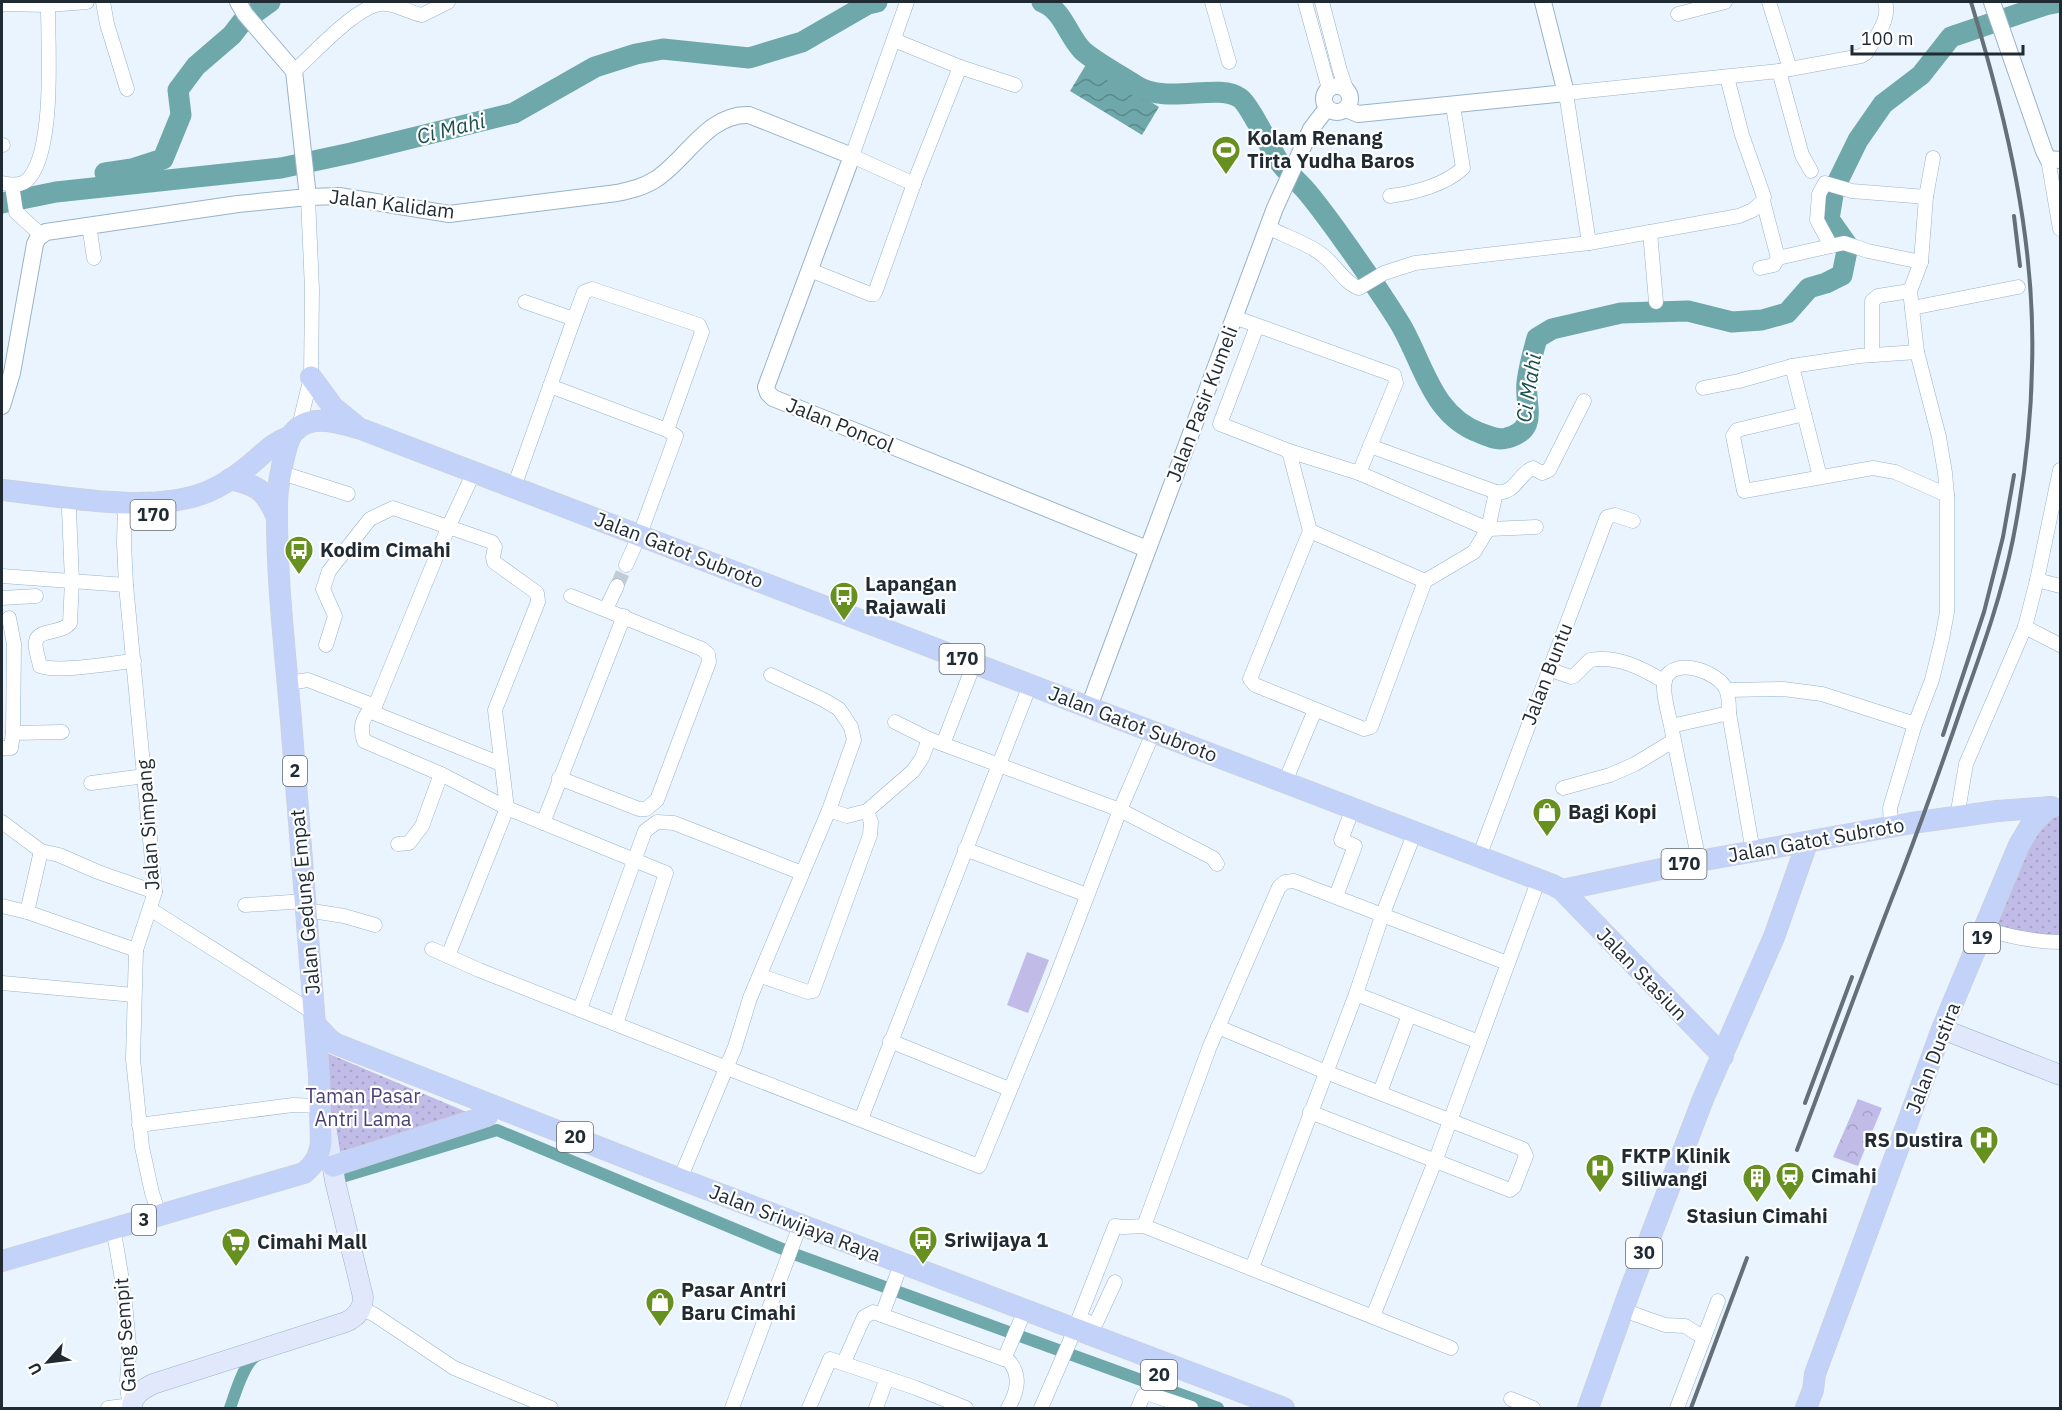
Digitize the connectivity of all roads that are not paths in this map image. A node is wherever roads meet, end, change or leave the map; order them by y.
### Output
1 (64, 2) edge
2 (87, 2) edge
3 (103, 2) edge
4 (448, 2) edge
5 (1212, 2) edge
6 (1305, 2) edge
7 (1322, 2) edge
8 (1543, 2) edge
9 (1725, 2) edge
10 (1769, 2) edge
11 (1885, 2) edge
12 (1993, 3) edge
13 (2, 4) edge
14 (907, 4) edge
15 (48, 5) junction
16 (242, 8) edge
17 (1678, 14) dead end
18 (894, 40) junction
19 (1229, 62) dead end
20 (960, 67) junction
21 (1785, 70) junction
22 (294, 72) junction
23 (1727, 77) junction
24 (1014, 85) dead end
25 (127, 89) dead end
26 (1329, 89) junction
27 (1347, 91) junction
28 (1566, 93) junction
29 (1453, 106) junction
30 (1328, 108) junction
31 (1346, 109) junction
32 (852, 156) junction
33 (1933, 158) dead end
34 (2054, 160) edge
35 (1810, 171) dead end
36 (914, 184) junction
37 (9, 185) edge
38 (1390, 196) dead end
39 (308, 197) junction
40 (1926, 197) junction
41 (1762, 201) junction
42 (89, 225) junction
43 (1268, 226) junction
44 (2061, 229) edge
45 (1650, 232) junction
46 (41, 235) junction
47 (1589, 243) junction
48 (1833, 245) junction
49 (94, 258) dead end
50 (1778, 258) junction
51 (1921, 262) junction
52 (1761, 268) dead end
53 (810, 270) junction
54 (2018, 287) dead end
55 (1910, 291) junction
56 (525, 302) dead end
57 (1656, 302) dead end
58 (1912, 308) junction
59 (1234, 317) junction
60 (574, 319) junction
61 (1257, 326) junction
62 (1917, 352) junction
63 (1872, 355) junction
64 (1792, 366) junction
65 (311, 377) junction
66 (550, 386) junction
67 (1703, 388) dead end
68 (1584, 401) dead end
69 (2, 406) edge
70 (1804, 414) junction
71 (361, 429) junction
72 (667, 430) junction
73 (292, 438) junction
74 (1370, 446) junction
75 (1289, 451) junction
76 (2061, 470) edge
77 (474, 472) junction
78 (282, 473) junction
79 (1359, 473) junction
80 (1820, 477) junction
81 (239, 481) junction
82 (514, 487) junction
83 (1496, 492) junction
84 (348, 494) dead end
85 (8, 495) edge
86 (1947, 495) junction
87 (59, 504) junction
88 (125, 509) junction
89 (277, 519) junction
90 (1633, 520) dead end
91 (1536, 527) dead end
92 (448, 528) junction
93 (1488, 528) junction
94 (1310, 531) junction
95 (640, 534) junction
96 (1147, 549) junction
97 (626, 565) tunnel mouth
98 (2, 576) edge
99 (2037, 580) junction
100 (72, 581) junction
101 (1425, 581) junction
102 (126, 585) junction
103 (617, 586) tunnel mouth
104 (2061, 586) edge
105 (36, 596) dead end
106 (571, 596) dead end
107 (2, 598) edge
108 (606, 609) junction
109 (624, 616) junction
110 (9, 618) dead end
111 (2025, 627) junction
112 (326, 645) dead end
113 (2061, 645) edge
114 (134, 661) junction
115 (974, 664) junction
116 (1548, 669) junction
117 (771, 675) dead end
118 (1665, 682) junction
119 (288, 683) junction
120 (1030, 685) junction
121 (1727, 690) junction
122 (1089, 707) junction
123 (372, 708) junction
124 (1315, 710) junction
125 (1729, 712) junction
126 (895, 722) dead end
127 (1915, 724) junction
128 (1671, 726) junction
129 (1154, 731) junction
130 (62, 732) dead end
131 (13, 733) junction
132 (936, 741) junction
133 (1673, 741) junction
134 (2, 748) edge
135 (501, 764) junction
136 (998, 765) junction
137 (441, 774) junction
138 (145, 776) junction
139 (559, 778) junction
140 (1285, 782) junction
141 (91, 783) dead end
142 (1563, 788) dead end
143 (2055, 807) edge
144 (507, 808) junction
145 (1353, 808) junction
146 (829, 810) junction
147 (1120, 810) junction
148 (867, 811) junction
149 (1997, 811) junction
150 (1957, 817) junction
151 (2, 822) edge
152 (543, 823) junction
153 (1891, 827) junction
154 (1415, 832) junction
155 (1807, 843) junction
156 (398, 844) dead end
157 (2019, 845) junction
158 (965, 849) junction
159 (41, 850) junction
160 (1753, 852) junction
161 (1479, 857) junction
162 (634, 860) junction
163 (1699, 861) junction
164 (1217, 864) dead end
165 (802, 873) junction
166 (1539, 879) junction
167 (1596, 881) junction
168 (1562, 890) junction
169 (156, 892) junction
170 (1087, 895) junction
171 (1336, 896) junction
172 (245, 905) dead end
173 (2, 906) edge
174 (305, 906) junction
175 (27, 912) junction
176 (1583, 913) junction
177 (1382, 916) junction
178 (146, 919) junction
179 (375, 926) dead end
180 (1985, 929) junction
181 (2061, 942) edge
182 (432, 949) dead end
183 (136, 950) junction
184 (448, 956) junction
185 (1507, 963) junction
186 (761, 976) junction
187 (2, 983) edge
188 (1356, 994) junction
189 (134, 995) junction
190 (580, 1009) junction
191 (1409, 1015) junction
192 (314, 1018) junction
193 (615, 1024) junction
194 (1218, 1027) junction
195 (1942, 1029) junction
196 (890, 1041) junction
197 (1479, 1042) junction
198 (1723, 1056) junction
199 (727, 1068) junction
200 (1326, 1072) junction
201 (318, 1075) junction
202 (2061, 1076) edge
203 (1010, 1089) junction
204 (1380, 1092) junction
205 (320, 1106) junction
206 (1310, 1112) junction
207 (487, 1116) junction
208 (861, 1119) junction
209 (1451, 1120) junction
210 (139, 1125) junction
211 (1436, 1159) junction
212 (333, 1166) junction
213 (680, 1179) junction
214 (159, 1215) junction
215 (1144, 1226) junction
216 (113, 1229) junction
217 (795, 1240) junction
218 (2, 1261) edge
219 (1252, 1268) junction
220 (898, 1273) junction
221 (1115, 1282) dead end
222 (1718, 1301) dead end
223 (361, 1308) junction
224 (1623, 1310) junction
225 (882, 1315) junction
226 (1373, 1316) junction
227 (1020, 1320) junction
228 (1073, 1334) junction
229 (1704, 1338) junction
230 (1451, 1348) dead end
231 (1004, 1359) junction
232 (843, 1362) junction
233 (1815, 1374) junction
234 (887, 1378) junction
235 (1510, 1399) dead end
236 (1141, 1402) edge
237 (131, 1407) edge
238 (108, 1408) edge
239 (546, 1408) edge
240 (732, 1408) edge
241 (809, 1408) edge
242 (876, 1408) edge
243 (964, 1408) edge
244 (1008, 1408) edge
245 (1041, 1408) edge
246 (1191, 1408) edge
247 (1248, 1408) edge
248 (1284, 1408) edge
249 (1533, 1408) edge
250 (1588, 1408) edge
251 (1677, 1408) edge
252 (1796, 1408) edge
253 (1806, 1408) edge

1 - 2 street
1 - 15 street
3 - 25 street
4 - 22 street
5 - 19 street
6 - 26 street
7 - 27 street
8 - 28 street
9 - 17 street
10 - 21 street
11 - 21 street
12 - 34 street
13 - 15 street
14 - 18 street
15 - 37 street
16 - 22 street
18 - 20 street
18 - 32 street
20 - 24 street
20 - 36 street
21 - 23 street
21 - 35 street
22 - 39 street
23 - 28 street
23 - 41 street
26 - 27 street
26 - 30 street
27 - 31 street
28 - 29 street
28 - 47 street
29 - 31 street
29 - 38 street
30 - 31 street
30 - 43 street, Jalan Pasir Kumeli
32 - 36 street
32 - 39 street, Jalan Kalidam
32 - 53 street, Jalan Poncol
33 - 40 street
34 - 44 street
36 - 53 street
37 - 46 street
39 - 42 street, Jalan Kalidam
39 - 65 street
40 - 48 street
40 - 51 street
41 - 45 street
41 - 50 street
42 - 46 street, Jalan Kalidam
42 - 49 street
43 - 47 street
43 - 59 street, Jalan Pasir Kumeli
45 - 47 street
45 - 57 street
46 - 69 street
48 - 50 street
48 - 51 street
50 - 52 street
51 - 55 street
53 - 96 street, Jalan Poncol
54 - 58 street
55 - 58 street
55 - 63 street
56 - 60 street
58 - 62 street
59 - 61 street
59 - 96 street, Jalan Pasir Kumeli
60 - 66 street
60 - 72 street
61 - 74 street
61 - 75 street
62 - 63 street
62 - 86 street
63 - 64 street
64 - 67 street
64 - 70 street
65 - 71 main road, 170
65 - 73 street
66 - 72 street
66 - 82 street
68 - 83 street
70 - 80 street
70 - 80 street
71 - 73 main road, Jalan Gatot Subroto / 170
71 - 77 main road, Jalan Gatot Subroto / 170
72 - 95 street
73 - 78 main road, Jalan Gedung Empat / 2
73 - 81 main road, Jalan Gatot Subroto / 170
74 - 79 street
74 - 83 street
75 - 79 street
75 - 94 street
76 - 99 street
77 - 82 main road, Jalan Gatot Subroto / 170
77 - 92 street
78 - 84 street
78 - 89 main road, Jalan Gedung Empat / 2
79 - 93 street
80 - 86 street
81 - 88 main road, Jalan Gatot Subroto / 170
81 - 89 main road, Jalan Gedung Empat / 2
82 - 95 main road, Jalan Gatot Subroto / 170
83 - 93 street
85 - 87 main road, Jalan Gatot Subroto / 170
86 - 127 street
87 - 88 main road, Jalan Gatot Subroto / 170
87 - 100 street
88 - 102 street, Jalan Simpang
89 - 119 main road, Jalan Gedung Empat / 2
90 - 116 street, Jalan Buntu
91 - 93 street
92 - 112 street
92 - 123 street
92 - 135 street
93 - 101 street
94 - 101 street
94 - 124 street
95 - 97 street
95 - 115 main road, Jalan Gatot Subroto / 170
96 - 122 street, Jalan Pasir Kumeli
98 - 100 street
99 - 104 street
99 - 111 street
100 - 102 street
100 - 114 street
101 - 124 street
102 - 114 street, Jalan Simpang
103 - 108 street
105 - 107 street
106 - 108 street
108 - 109 street
109 - 139 street
109 - 139 street
110 - 131 street
111 - 113 street
111 - 150 street
114 - 138 street, Jalan Simpang
115 - 120 main road, Jalan Gatot Subroto / 170
115 - 132 street
116 - 118 street
116 - 161 street, Jalan Buntu
117 - 146 street
118 - 121 street
118 - 128 street
119 - 123 street
119 - 174 main road, Jalan Gedung Empat / 2
120 - 122 main road, Jalan Gatot Subroto / 170
120 - 136 street
121 - 125 street
121 - 127 street
122 - 129 main road, Jalan Gatot Subroto / 170
123 - 135 street
123 - 137 street
124 - 140 street
125 - 128 street
125 - 160 street
126 - 132 street
127 - 153 street
128 - 133 street
129 - 140 main road, Jalan Gatot Subroto / 170
129 - 147 street
130 - 131 street
131 - 134 street
132 - 136 street
132 - 148 street
133 - 142 street
133 - 163 street
135 - 144 street
136 - 147 street
136 - 158 street
137 - 144 street
137 - 156 street
138 - 141 street
138 - 169 street, Jalan Simpang
139 - 152 street
140 - 145 main road, Jalan Gatot Subroto / 170
143 - 149 main road, 170
143 - 157 main road, Jalan Dustira / 19
144 - 152 street
144 - 184 street
145 - 154 main road, Jalan Gatot Subroto / 170
145 - 171 street
146 - 148 street
146 - 165 street
147 - 164 street
147 - 170 street
148 - 186 street
149 - 150 main road, Jalan Gatot Subroto / 170
149 - 157 main road
150 - 153 main road, Jalan Gatot Subroto / 170
151 - 159 street
152 - 162 street
153 - 155 main road, Jalan Gatot Subroto / 170
154 - 161 main road, Jalan Gatot Subroto / 170
154 - 177 street
155 - 160 main road, Jalan Gatot Subroto / 170
155 - 198 main road, 30
157 - 180 main road, Jalan Dustira / 19
158 - 170 street
158 - 196 street
159 - 169 street
159 - 175 street
160 - 163 main road, Jalan Gatot Subroto / 170
161 - 166 main road, Jalan Gatot Subroto / 170
162 - 165 street
162 - 190 street
162 - 193 street
163 - 167 main road, Jalan Gatot Subroto / 170
165 - 186 street
166 - 168 main road, Jalan Gatot Subroto / 170
166 - 185 street
167 - 168 main road, Jalan Gatot Subroto / 170
167 - 176 main road
168 - 176 main road, Jalan Stasiun
169 - 178 street, Jalan Simpang
170 - 203 street
171 - 177 street
171 - 194 street
172 - 174 street
173 - 175 street
174 - 179 street
174 - 192 main road, Jalan Gedung Empat / 2
175 - 183 street
176 - 198 main road, Jalan Stasiun
177 - 185 street
177 - 188 street
178 - 183 street, Jalan Simpang
178 - 192 street
180 - 181 street
180 - 195 main road, Jalan Dustira / 19
182 - 184 street
183 - 189 street, Jalan Simpang
184 - 190 street
185 - 197 street
186 - 199 street
187 - 189 street
188 - 191 street
188 - 200 street
189 - 210 street, Jalan Simpang
190 - 193 street
191 - 197 street
191 - 204 street
192 - 201 main road, Jalan Gedung Empat / 2
192 - 213 main road, Jalan Sriwijaya Raya / 20
193 - 199 street
194 - 200 street
194 - 215 street
195 - 202 main road
195 - 233 main road, Jalan Dustira / 19
196 - 203 street
196 - 208 street
197 - 209 street
198 - 224 main road, 30
199 - 208 street
199 - 213 street
200 - 204 street
200 - 206 street
201 - 205 main road, Jalan Gedung Empat / 2
201 - 207 main road, Jalan Sriwijaya Raya / 20
203 - 208 street
204 - 209 street
205 - 210 street
205 - 212 main road
205 - 214 main road, 3
206 - 211 street
206 - 219 street
207 - 212 main road
207 - 217 main road, Jalan Sriwijaya Raya / 20
209 - 211 street
209 - 211 street
210 - 214 street, Jalan Simpang
211 - 226 street
212 - 223 main road
213 - 217 main road, Jalan Sriwijaya Raya / 20
214 - 216 main road, 3
215 - 219 street
215 - 228 street
216 - 218 main road, 3
216 - 237 street, Gang Sempit
217 - 220 main road, Jalan Sriwijaya Raya / 20
217 - 240 street
219 - 226 street
220 - 225 street
220 - 227 main road, Jalan Sriwijaya Raya / 20
221 - 228 street
222 - 229 street
223 - 237 main road
223 - 239 street
224 - 229 street
224 - 250 main road, 30
225 - 231 street
225 - 232 street
226 - 230 street
227 - 228 main road, Jalan Sriwijaya Raya / 20
227 - 231 street
228 - 245 street
228 - 247 main road, Jalan Sriwijaya Raya / 20
228 - 248 main road, Jalan Sriwijaya Raya / 20
229 - 251 street
231 - 244 street
232 - 234 street
232 - 241 street
233 - 252 main road
233 - 253 main road, Jalan Dustira / 19
234 - 242 street
234 - 243 street
235 - 249 street
236 - 246 street
237 - 238 street

